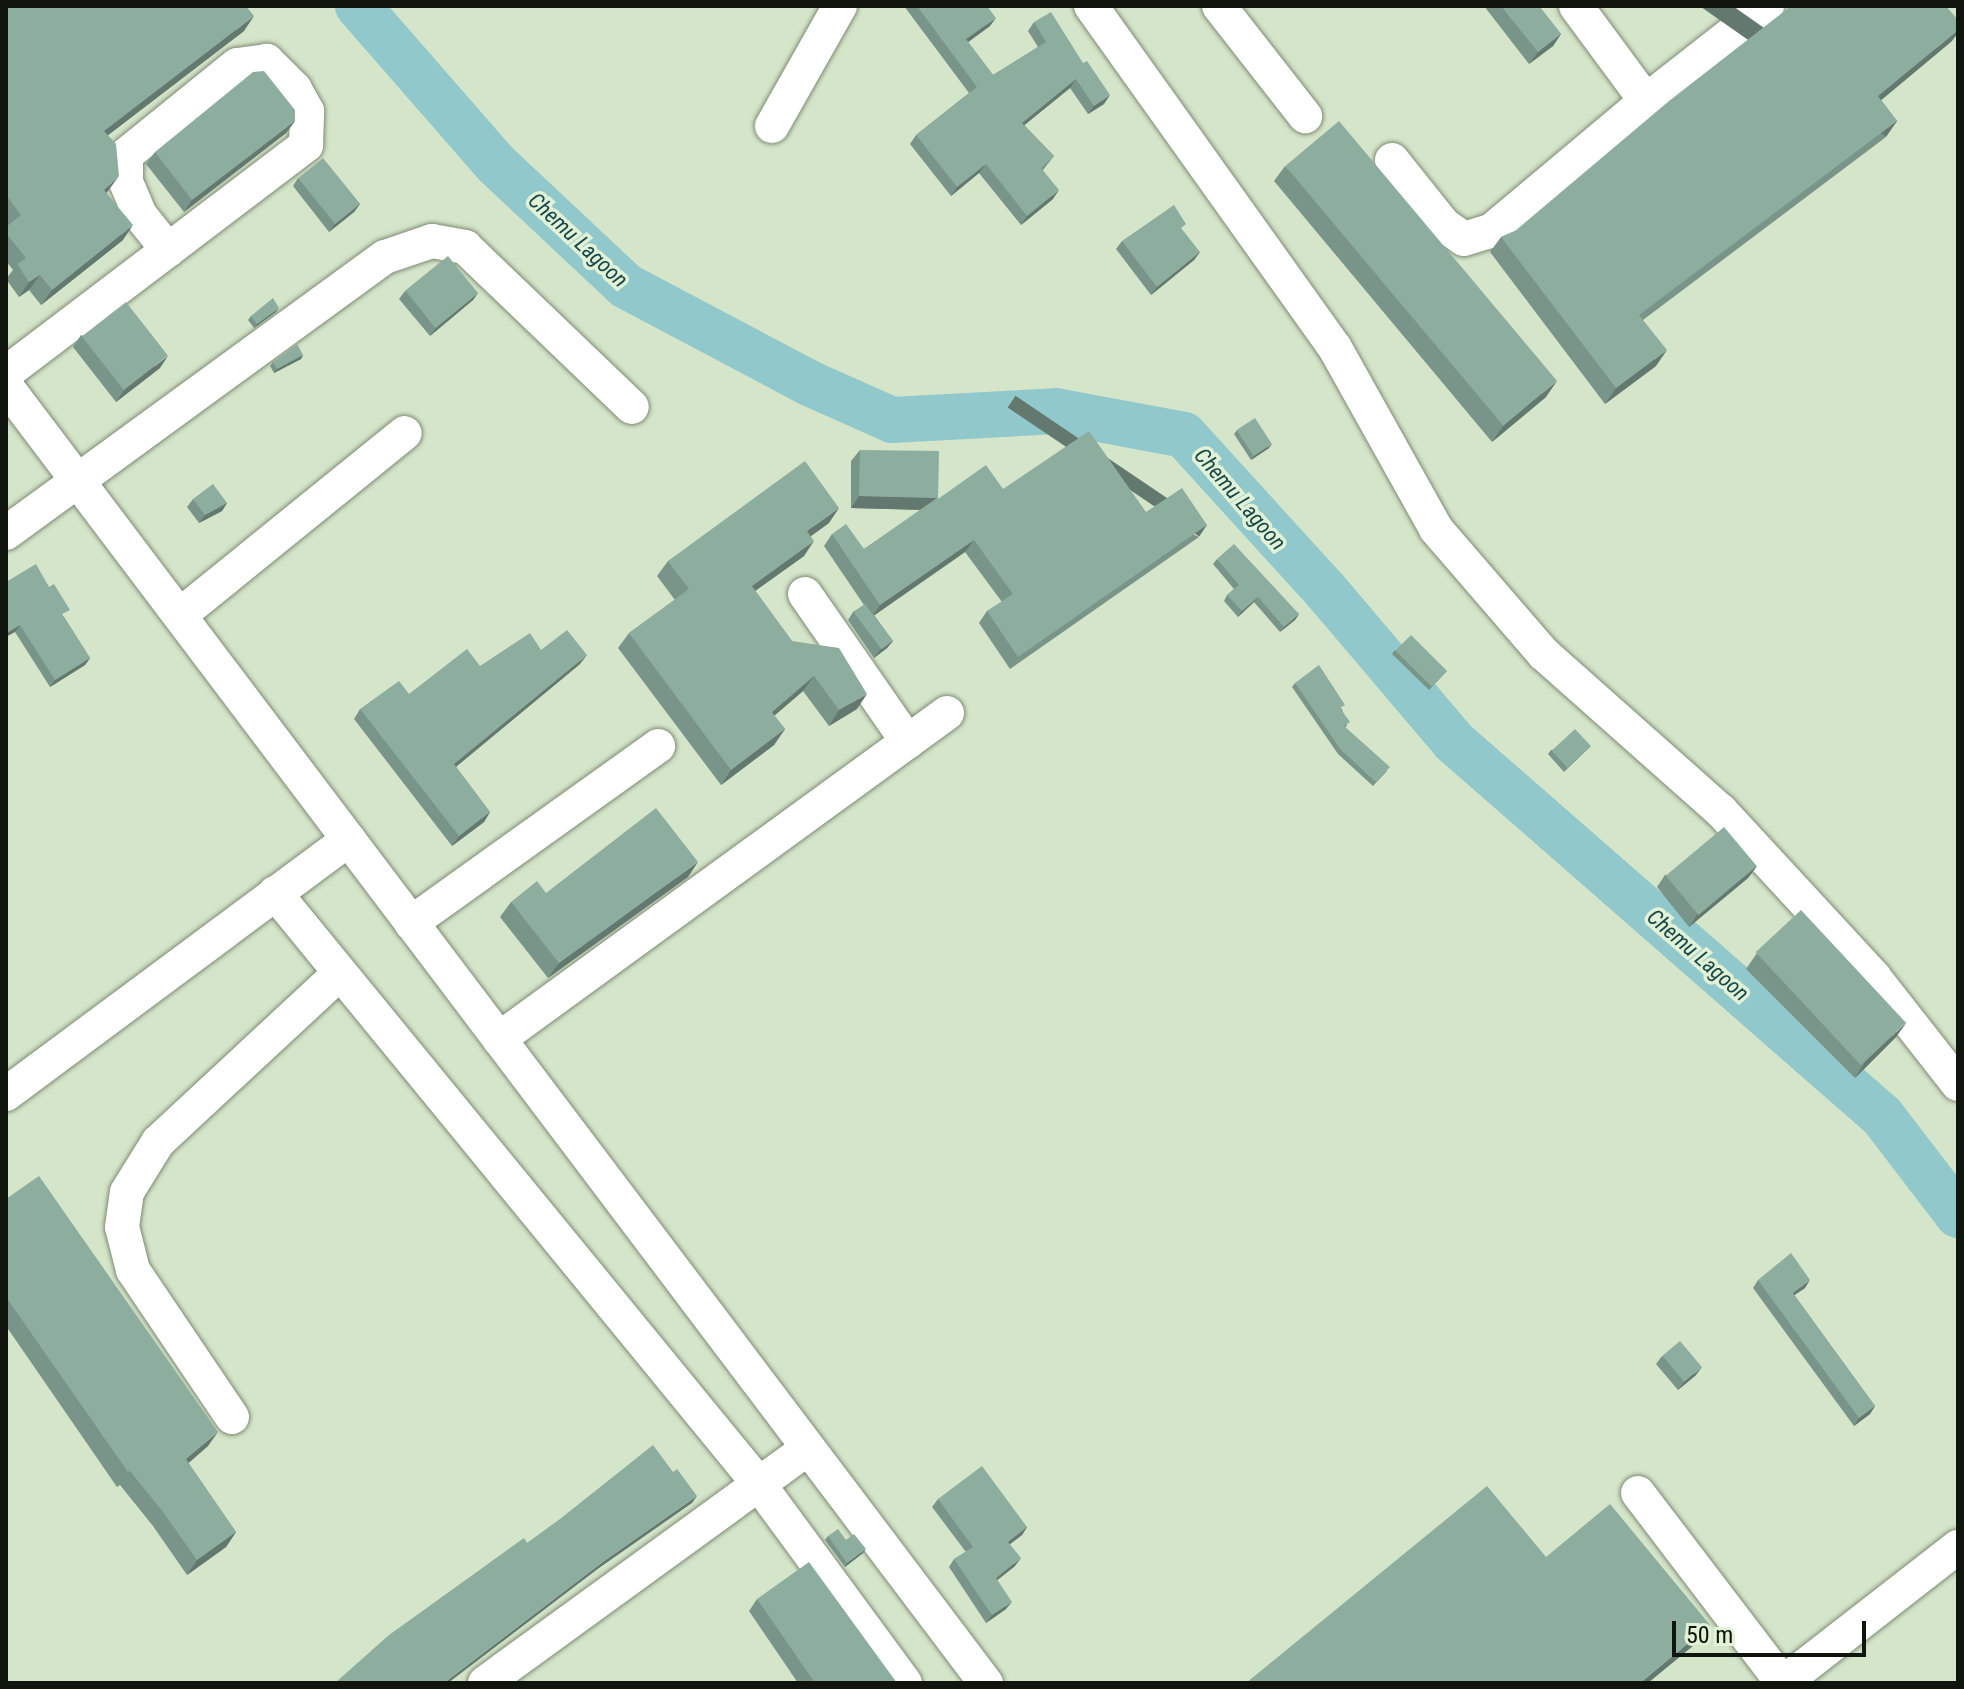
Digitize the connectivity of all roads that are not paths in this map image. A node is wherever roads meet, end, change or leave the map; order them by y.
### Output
1 (840, 6) edge
2 (1219, 6) edge
3 (1576, 6) edge
4 (1767, 6) edge
5 (1099, 9) edge
6 (1646, 101) junction
7 (1305, 116) dead end
8 (772, 126) dead end
9 (1392, 160) dead end
10 (168, 250) junction
11 (6, 373) edge
12 (6, 386) edge
13 (632, 407) dead end
14 (405, 433) dead end
15 (77, 479) junction
16 (6, 533) edge
17 (805, 594) dead end
18 (180, 615) junction
19 (947, 713) dead end
20 (908, 742) junction
21 (658, 746) dead end
22 (349, 839) junction
23 (275, 893) junction
24 (411, 923) junction
25 (340, 973) junction
26 (499, 1039) junction
27 (1958, 1084) edge
28 (6, 1094) edge
29 (232, 1417) dead end
30 (808, 1448) junction
31 (758, 1483) junction
32 (1638, 1493) dead end
33 (1958, 1547) edge
34 (485, 1683) edge
35 (905, 1683) edge
36 (986, 1683) edge
37 (1783, 1683) edge

1 - 8 street
2 - 7 street
3 - 6 street
4 - 6 street
5 - 27 street
6 - 9 street
10 - 10 street
10 - 11 street
12 - 15 street
13 - 15 street
14 - 18 street
15 - 16 street
15 - 18 street
17 - 20 street
18 - 22 street
19 - 20 street
20 - 26 street
21 - 24 street
22 - 23 street
22 - 24 street
23 - 25 street
23 - 28 street
24 - 26 street
25 - 29 street
25 - 31 street
26 - 30 street
30 - 31 street
30 - 36 street
31 - 34 street
31 - 35 street
32 - 37 street
33 - 37 street

